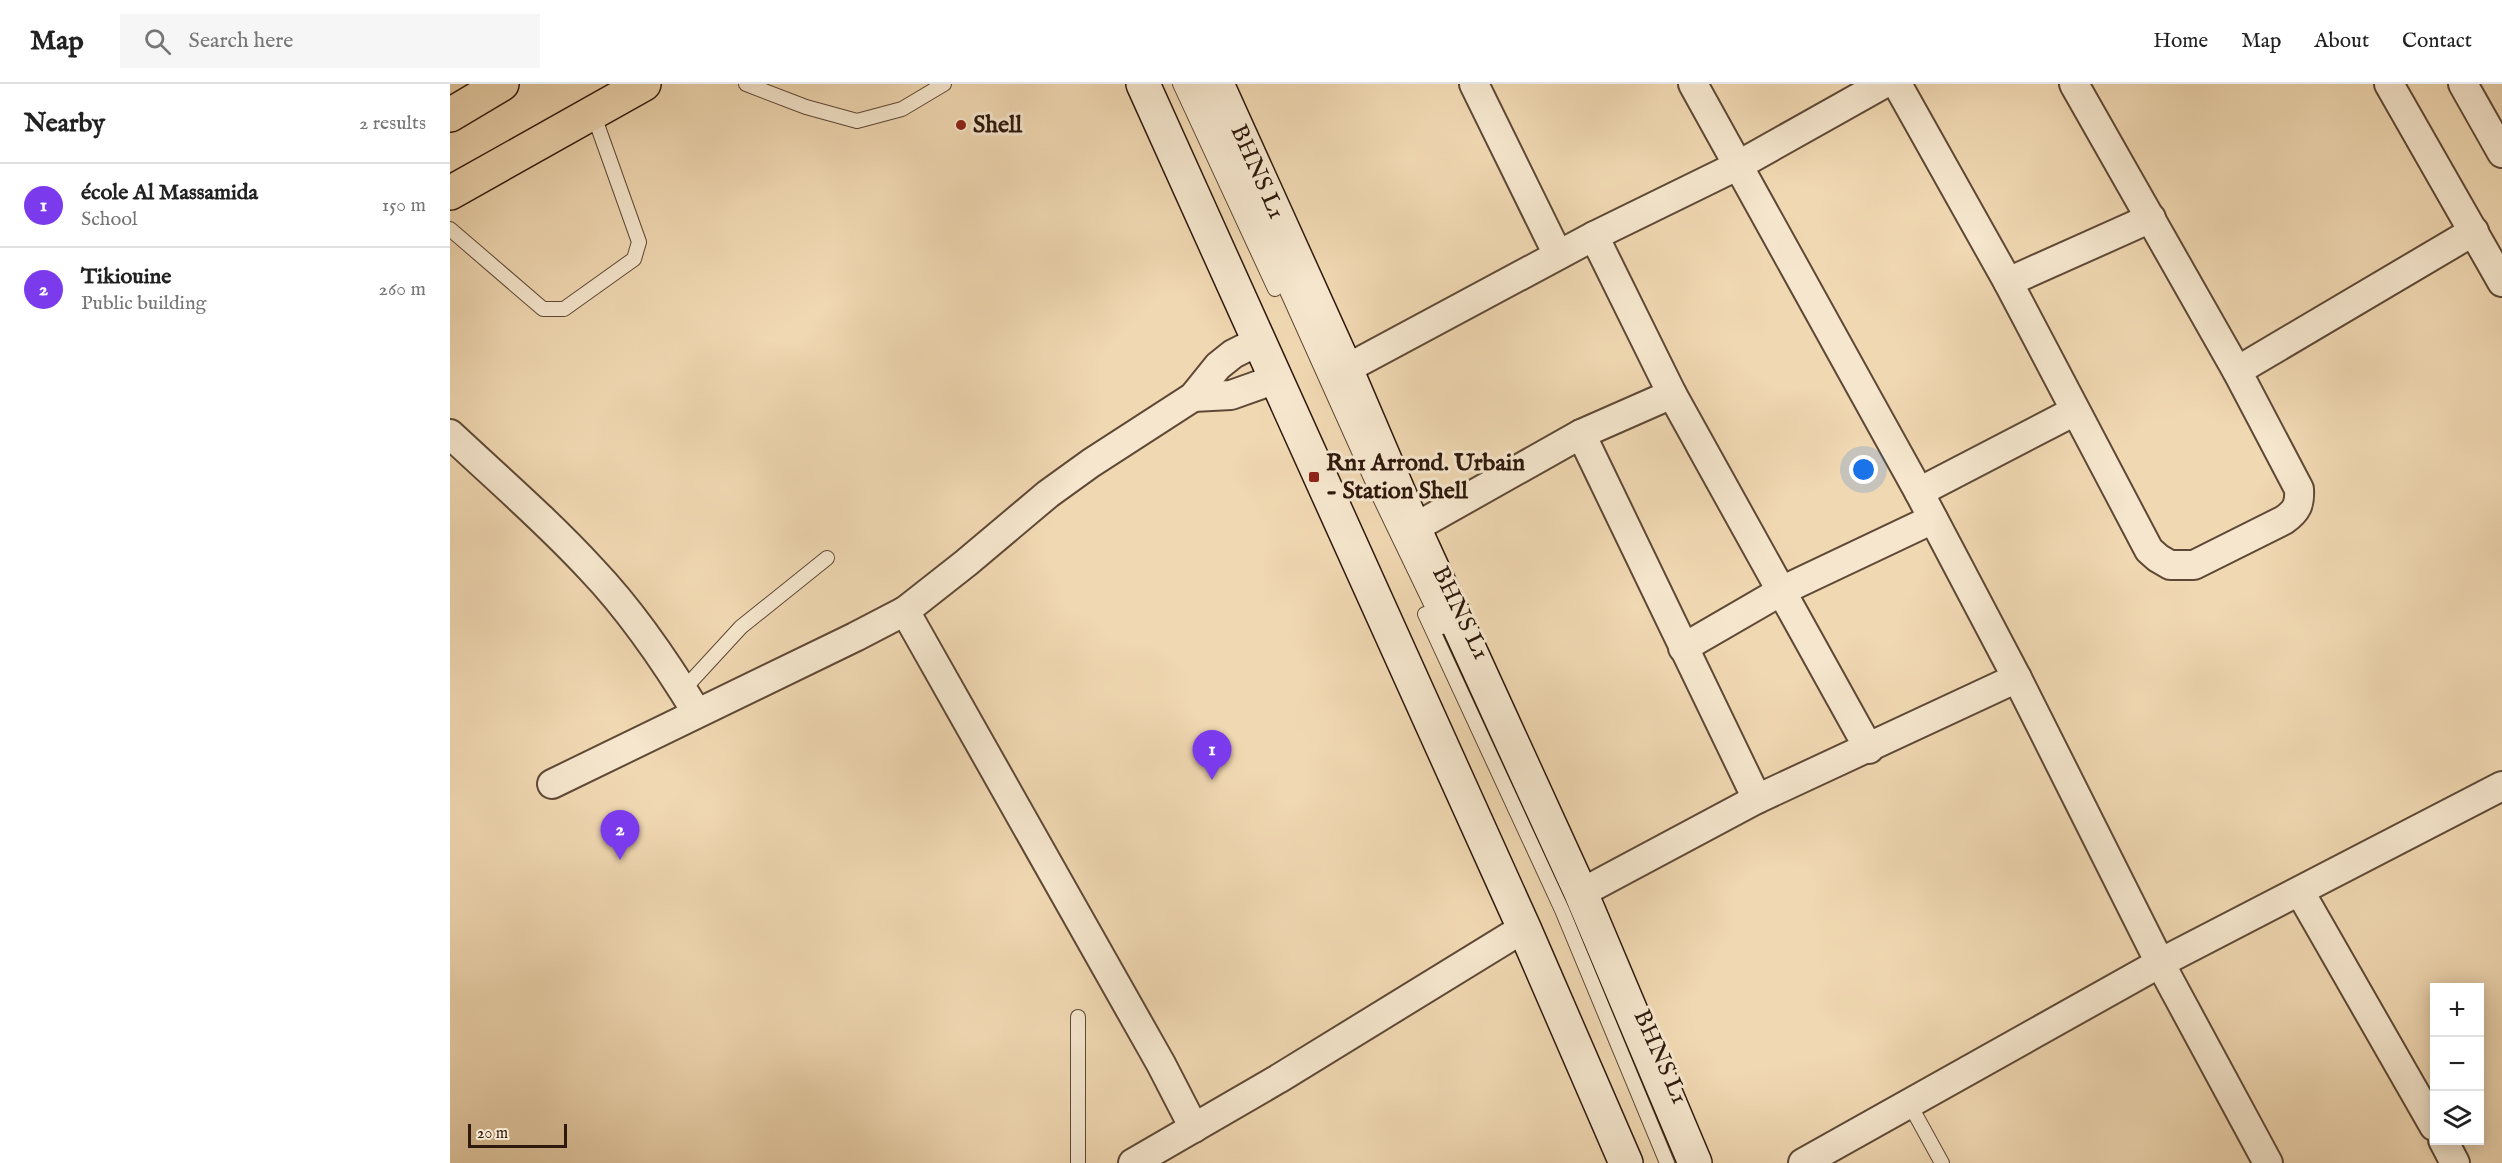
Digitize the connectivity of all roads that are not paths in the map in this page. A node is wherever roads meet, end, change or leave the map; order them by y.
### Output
1 (502, 84) edge
2 (644, 84) edge
3 (746, 84) edge
4 (944, 84) edge
5 (1143, 84) edge
6 (1180, 84) edge
7 (1194, 84) edge
8 (1217, 84) edge
9 (1474, 84) edge
10 (1693, 84) edge
11 (1883, 84) edge
12 (1897, 84) edge
13 (2074, 84) edge
14 (2389, 84) edge
15 (2463, 84) edge
16 (593, 113) junction
17 (450, 115) edge
18 (2502, 153) edge
19 (1737, 166) junction
20 (450, 193) edge
21 (2151, 218) junction
22 (450, 229) edge
23 (2474, 231) junction
24 (1594, 236) junction
25 (1558, 255) junction
26 (2008, 282) junction
27 (2502, 282) edge
28 (1259, 341) junction
29 (1346, 369) junction
30 (2237, 371) junction
31 (1276, 379) junction
32 (1672, 394) junction
33 (1193, 397) junction
34 (2075, 411) junction
35 (450, 434) edge
36 (1581, 434) junction
37 (1919, 492) junction
38 (1932, 519) junction
39 (1414, 528) junction
40 (827, 558) dead end
41 (1783, 590) junction
42 (904, 611) junction
43 (1683, 648) junction
44 (2017, 678) junction
45 (690, 701) junction
46 (1869, 749) junction
47 (552, 784) dead end
48 (2502, 786) edge
49 (1757, 799) junction
50 (1581, 892) junction
51 (2300, 892) junction
52 (1524, 928) junction
53 (2160, 963) junction
54 (1078, 1017) dead end
55 (1909, 1103) junction
56 (2430, 1119) edge
57 (1194, 1128) junction
58 (2446, 1145) edge
59 (1078, 1163) edge
60 (1133, 1163) edge
61 (1626, 1163) edge
62 (1667, 1163) edge
63 (1682, 1163) edge
64 (1695, 1163) edge
65 (1803, 1163) edge
66 (1942, 1163) edge
67 (2268, 1163) edge
68 (2456, 1163) edge

1 - 17 highway
2 - 16 highway
3 - 4 lane
5 - 28 street
6 - 62 lane, BHNS L1
7 - 63 lane, BHNS L1
8 - 29 street
9 - 25 street
10 - 19 street
11 - 19 street
12 - 26 street
13 - 21 street
14 - 23 street
15 - 18 street
16 - 20 highway
16 - 22 lane
19 - 24 street
19 - 37 street
21 - 26 street
21 - 30 street
23 - 27 street
23 - 30 street
24 - 25 street
24 - 32 street
25 - 29 street
26 - 34 street
28 - 31 street
28 - 33 street
29 - 39 street
30 - 34 street
31 - 33 street
31 - 52 street
32 - 36 street
32 - 41 street
33 - 42 street
34 - 37 street
35 - 45 street
36 - 39 street
36 - 43 street
37 - 38 street
38 - 41 street
38 - 44 street
39 - 50 street
40 - 45 lane
41 - 43 street
41 - 46 street
42 - 45 street
42 - 57 street
43 - 49 street
44 - 46 street
44 - 53 street
45 - 47 street
46 - 49 street
48 - 51 street
49 - 50 street
50 - 64 street
51 - 53 street
51 - 56 street
52 - 57 street
52 - 61 street
53 - 55 street
53 - 67 street
54 - 59 lane
55 - 65 street
55 - 66 lane
57 - 60 street
58 - 68 street

